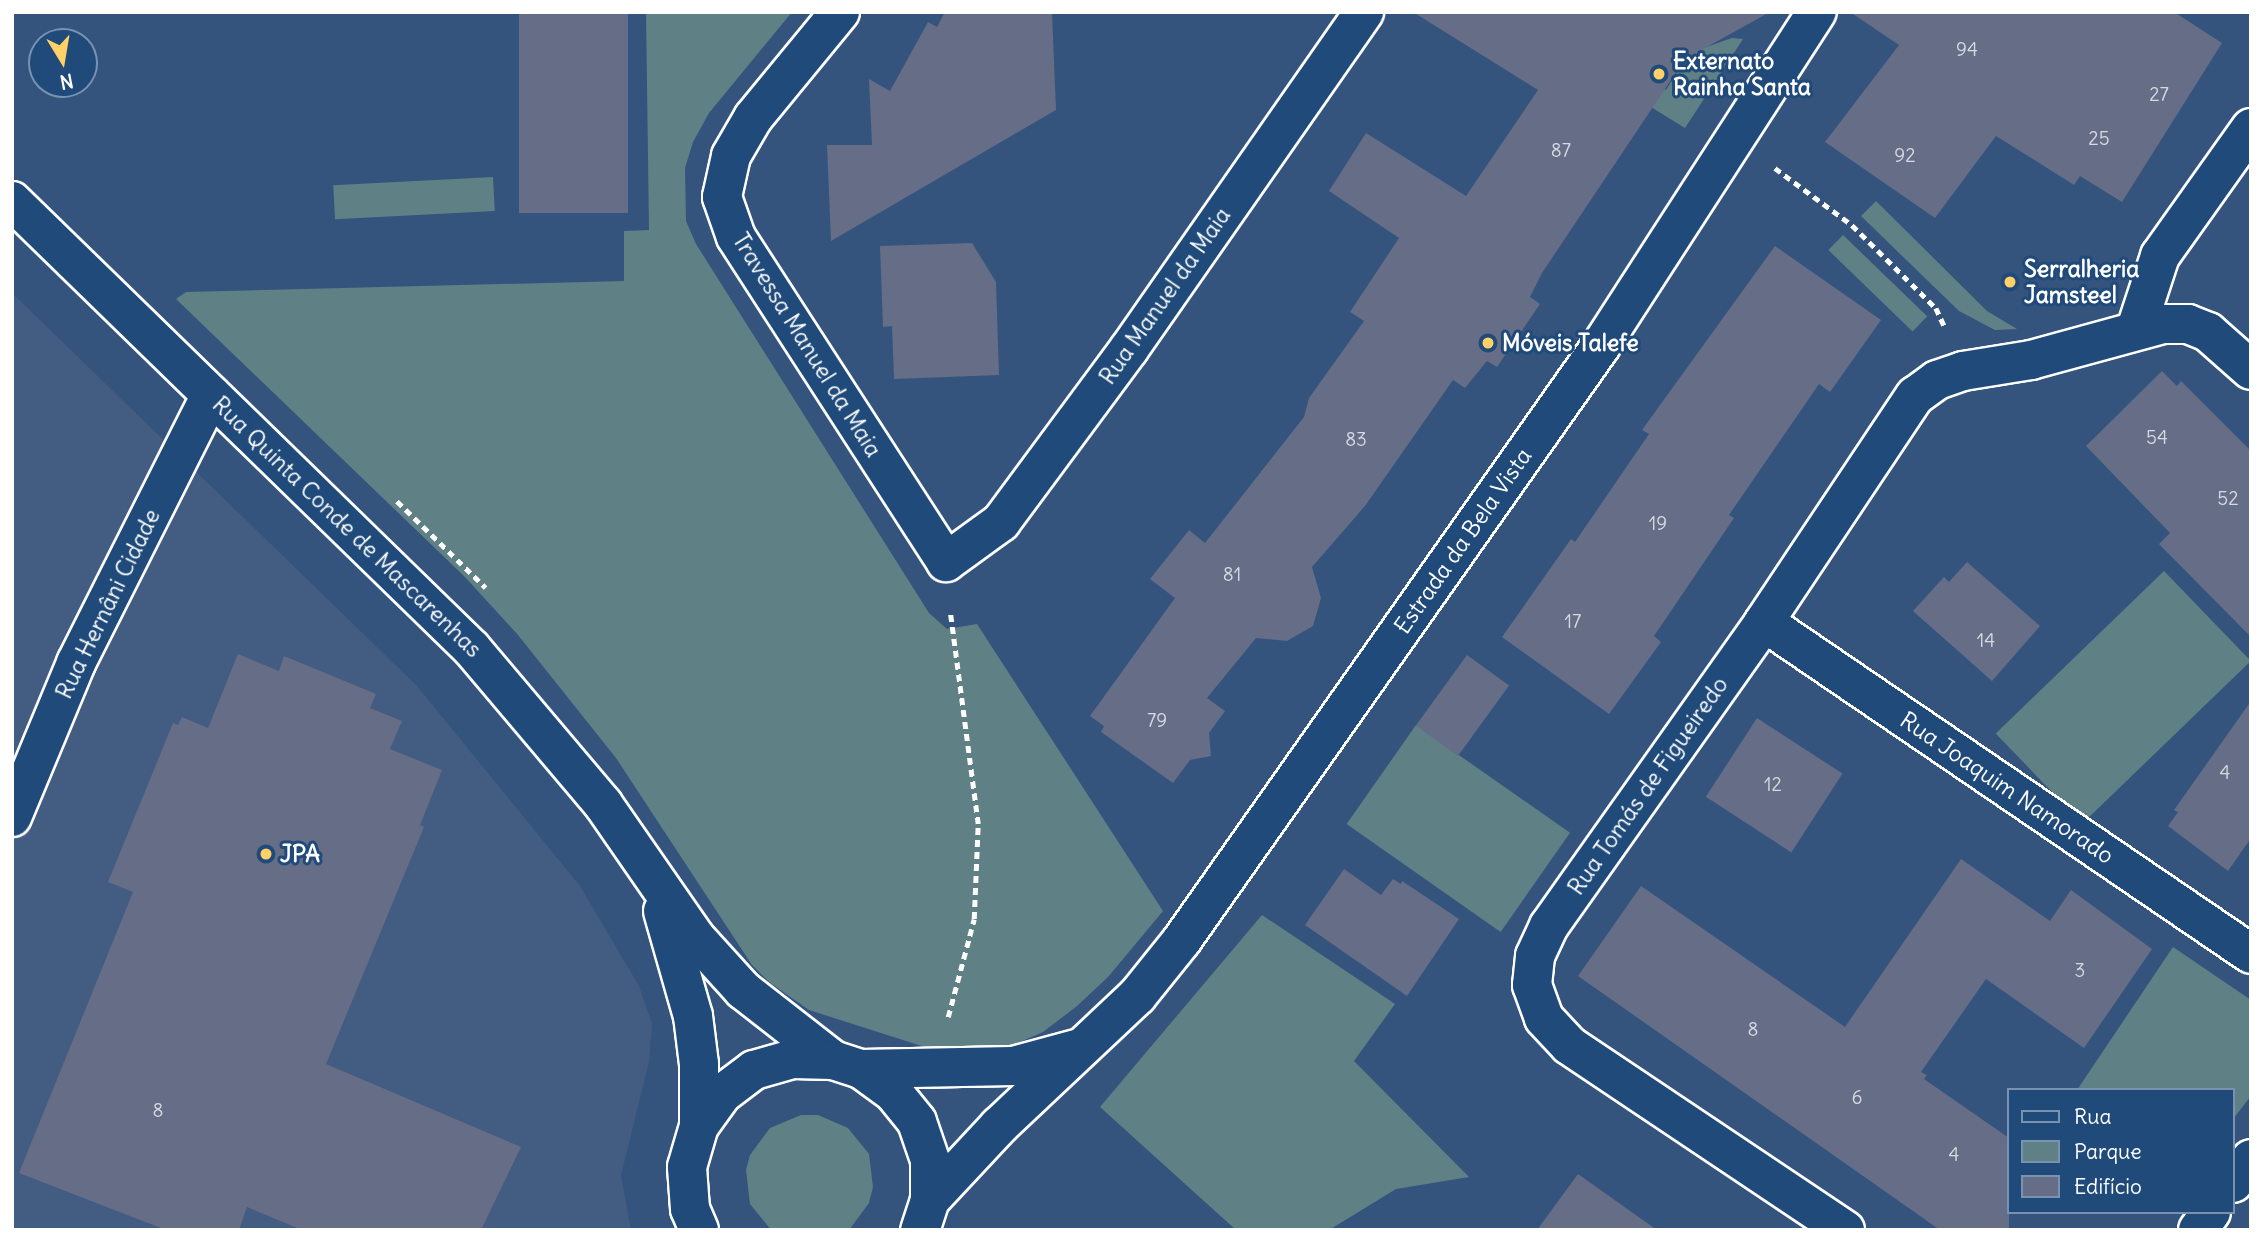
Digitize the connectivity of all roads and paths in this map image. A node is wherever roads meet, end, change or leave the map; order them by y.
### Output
1 (840, 12) edge
2 (1364, 12) edge
3 (1817, 12) edge
4 (2251, 128) edge
5 (1735, 139) junction
6 (12, 201) edge
7 (1936, 308) dead end
8 (2136, 329) junction
9 (2251, 370) edge
10 (211, 395) junction
11 (391, 495) dead end
12 (946, 562) junction
13 (489, 591) dead end
14 (1764, 622) junction
15 (12, 817) edge
16 (651, 879) junction
17 (2251, 954) edge
18 (948, 1027) dead end
19 (1081, 1047) junction
20 (847, 1065) junction
21 (699, 1126) junction
22 (2251, 1159) edge
23 (2235, 1180) edge
24 (2210, 1214) edge
25 (925, 1215) edge
26 (699, 1230) edge
27 (1845, 1230) edge
28 (2198, 1230) edge

1 - 12 street, Travessa Manuel da Maia
2 - 12 street, Rua Manuel da Maia
3 - 5 street, Estrada da Bela Vista
4 - 8 street
5 - 7 path
5 - 19 street, Estrada da Bela Vista
6 - 10 street, Rua Quinta Conde de Mascarenhas
8 - 9 street, Rua Tomás de Figueiredo
8 - 14 street, Rua Tomás de Figueiredo
10 - 15 street, Rua Hernâni Cidade
10 - 16 street, Rua Quinta Conde de Mascarenhas
11 - 13 path
12 - 18 path
14 - 17 street, Rua Joaquim Namorado
14 - 27 street, Rua Tomás de Figueiredo
16 - 20 street, Rua Quinta Conde de Mascarenhas
16 - 21 street, Rua Quinta Conde de Mascarenhas
19 - 20 street
19 - 25 street, Estrada da Bela Vista
20 - 21 street
20 - 25 street
21 - 26 street
22 - 23 street
24 - 28 street

